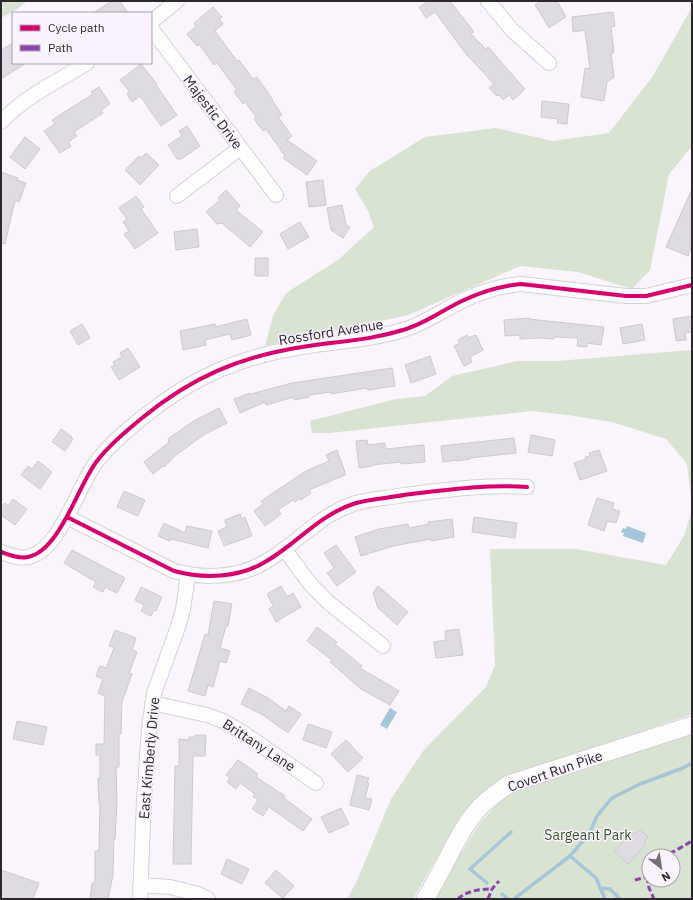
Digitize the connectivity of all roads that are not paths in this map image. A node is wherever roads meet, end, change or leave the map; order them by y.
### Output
1 (177, 1) edge
2 (488, 1) edge
3 (152, 21) edge
4 (152, 29) edge
5 (549, 63) dead end
6 (85, 64) edge
7 (1, 122) edge
8 (240, 148) junction
9 (276, 195) dead end
10 (176, 196) dead end
11 (692, 286) edge
12 (527, 487) dead end
13 (67, 516) junction
14 (284, 549) junction
15 (1, 552) edge
16 (188, 575) junction
17 (383, 646) dead end
18 (152, 703) junction
19 (692, 725) edge
20 (316, 783) dead end
21 (140, 892) edge
22 (208, 899) edge
23 (425, 899) edge

1 - 3 street
2 - 5 street
4 - 8 street, Majestic Drive
6 - 7 street
8 - 9 street, Majestic Drive
8 - 10 street
11 - 13 street, Rossford Avenue
12 - 14 street
13 - 15 street, Rossford Avenue
13 - 16 street
14 - 16 street
14 - 17 street
16 - 18 street, East Kimberly Drive
18 - 20 street, Brittany Lane
18 - 21 street, East Kimberly Drive
19 - 23 street, Covert Run Pike
21 - 22 street

